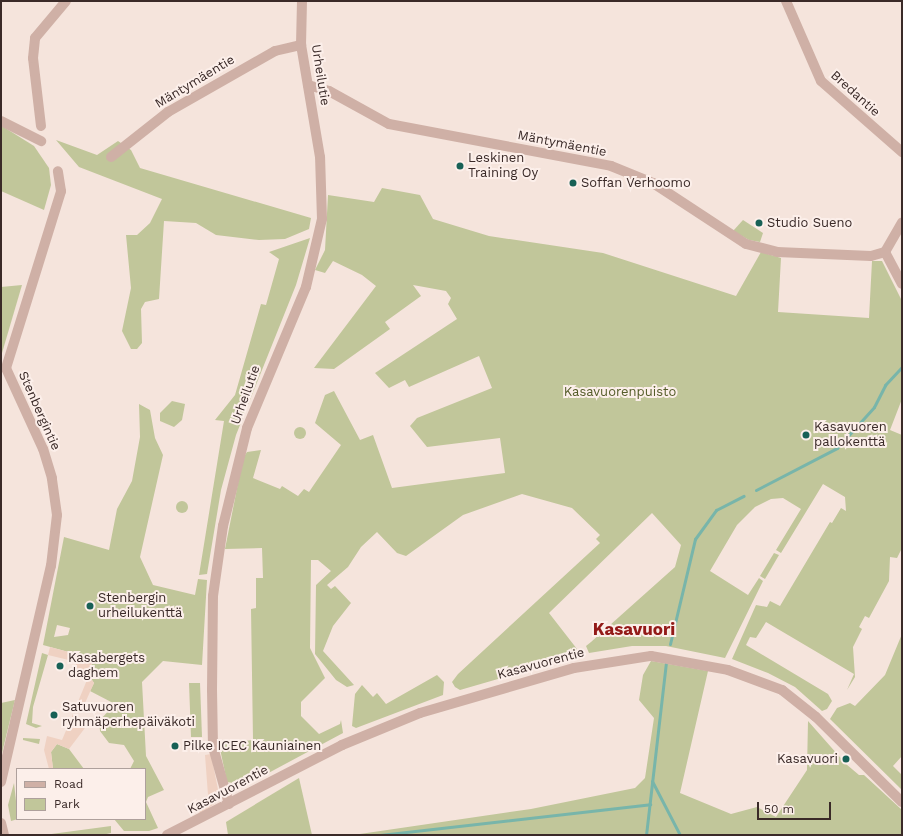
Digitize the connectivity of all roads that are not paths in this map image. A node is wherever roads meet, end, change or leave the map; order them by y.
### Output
1 (66, 1) edge
2 (302, 1) edge
3 (786, 1) edge
4 (301, 45) junction
5 (308, 85) junction
6 (1, 121) edge
7 (41, 126) dead end
8 (41, 141) dead end
9 (902, 152) edge
10 (111, 156) dead end
11 (58, 171) dead end
12 (902, 223) edge
13 (885, 252) junction
14 (902, 284) edge
15 (4, 368) edge
16 (1, 782) edge
17 (902, 802) edge
18 (229, 804) junction
19 (1, 822) edge
20 (4, 835) edge
21 (167, 835) edge

1 - 7 street
2 - 4 street, Urheilutie
3 - 9 street, Bredantie
4 - 5 street, Urheilutie
4 - 10 street, Mäntymäentie
5 - 13 street, Mäntymäentie
5 - 18 street, Urheilutie
6 - 8 street
11 - 15 street, Stenbergintie
12 - 13 street
13 - 14 street
15 - 16 street, Stenbergintie
17 - 18 street, Kasavuorentie
18 - 21 street, Kasavuorentie
19 - 20 street

